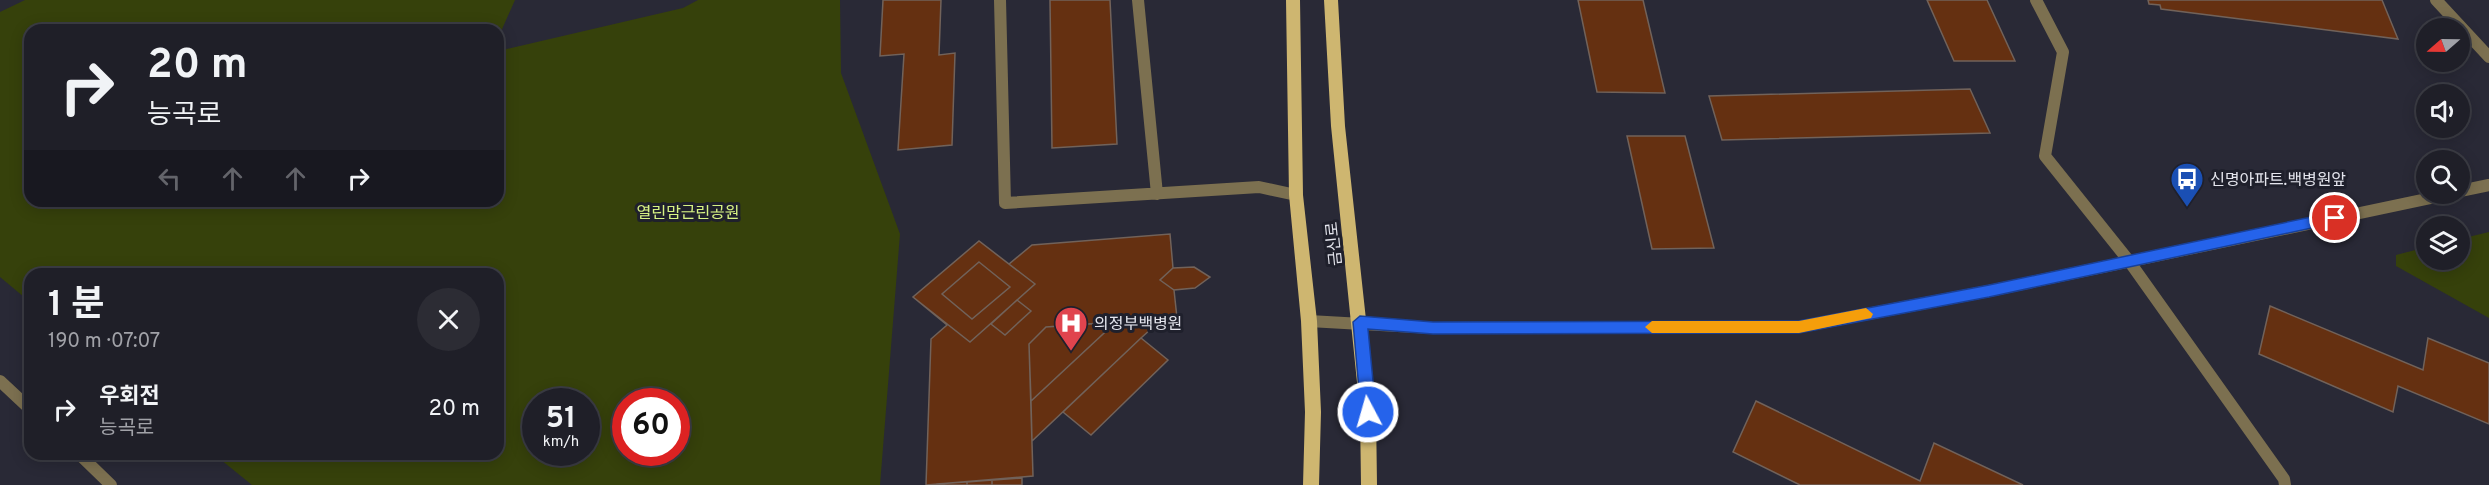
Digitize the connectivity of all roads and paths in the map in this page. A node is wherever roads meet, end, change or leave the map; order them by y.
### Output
1 (1000, 0) edge
2 (1138, 0) edge
3 (1293, 0) edge
4 (1331, 0) edge
5 (2036, 0) edge
6 (2436, 0) edge
7 (2489, 57) edge
8 (2489, 185) edge
9 (2470, 189) edge
10 (1157, 194) junction
11 (1296, 195) junction
12 (2416, 201) edge
13 (2129, 261) junction
14 (1309, 321) junction
15 (1360, 322) junction
16 (0, 381) edge
17 (24, 403) edge
18 (85, 460) edge
19 (111, 485) edge
20 (1311, 485) edge
21 (1369, 485) edge
22 (2285, 485) edge

1 - 10 street
2 - 10 street
3 - 11 main road, 금신로
4 - 15 main road, 금신로
5 - 13 street
6 - 7 street
8 - 9 street
10 - 11 street
11 - 14 main road, 금신로
12 - 13 street
13 - 15 street
13 - 22 street
14 - 15 street
14 - 20 main road, 금신로
15 - 21 main road, 금신로
16 - 17 street
18 - 19 street

